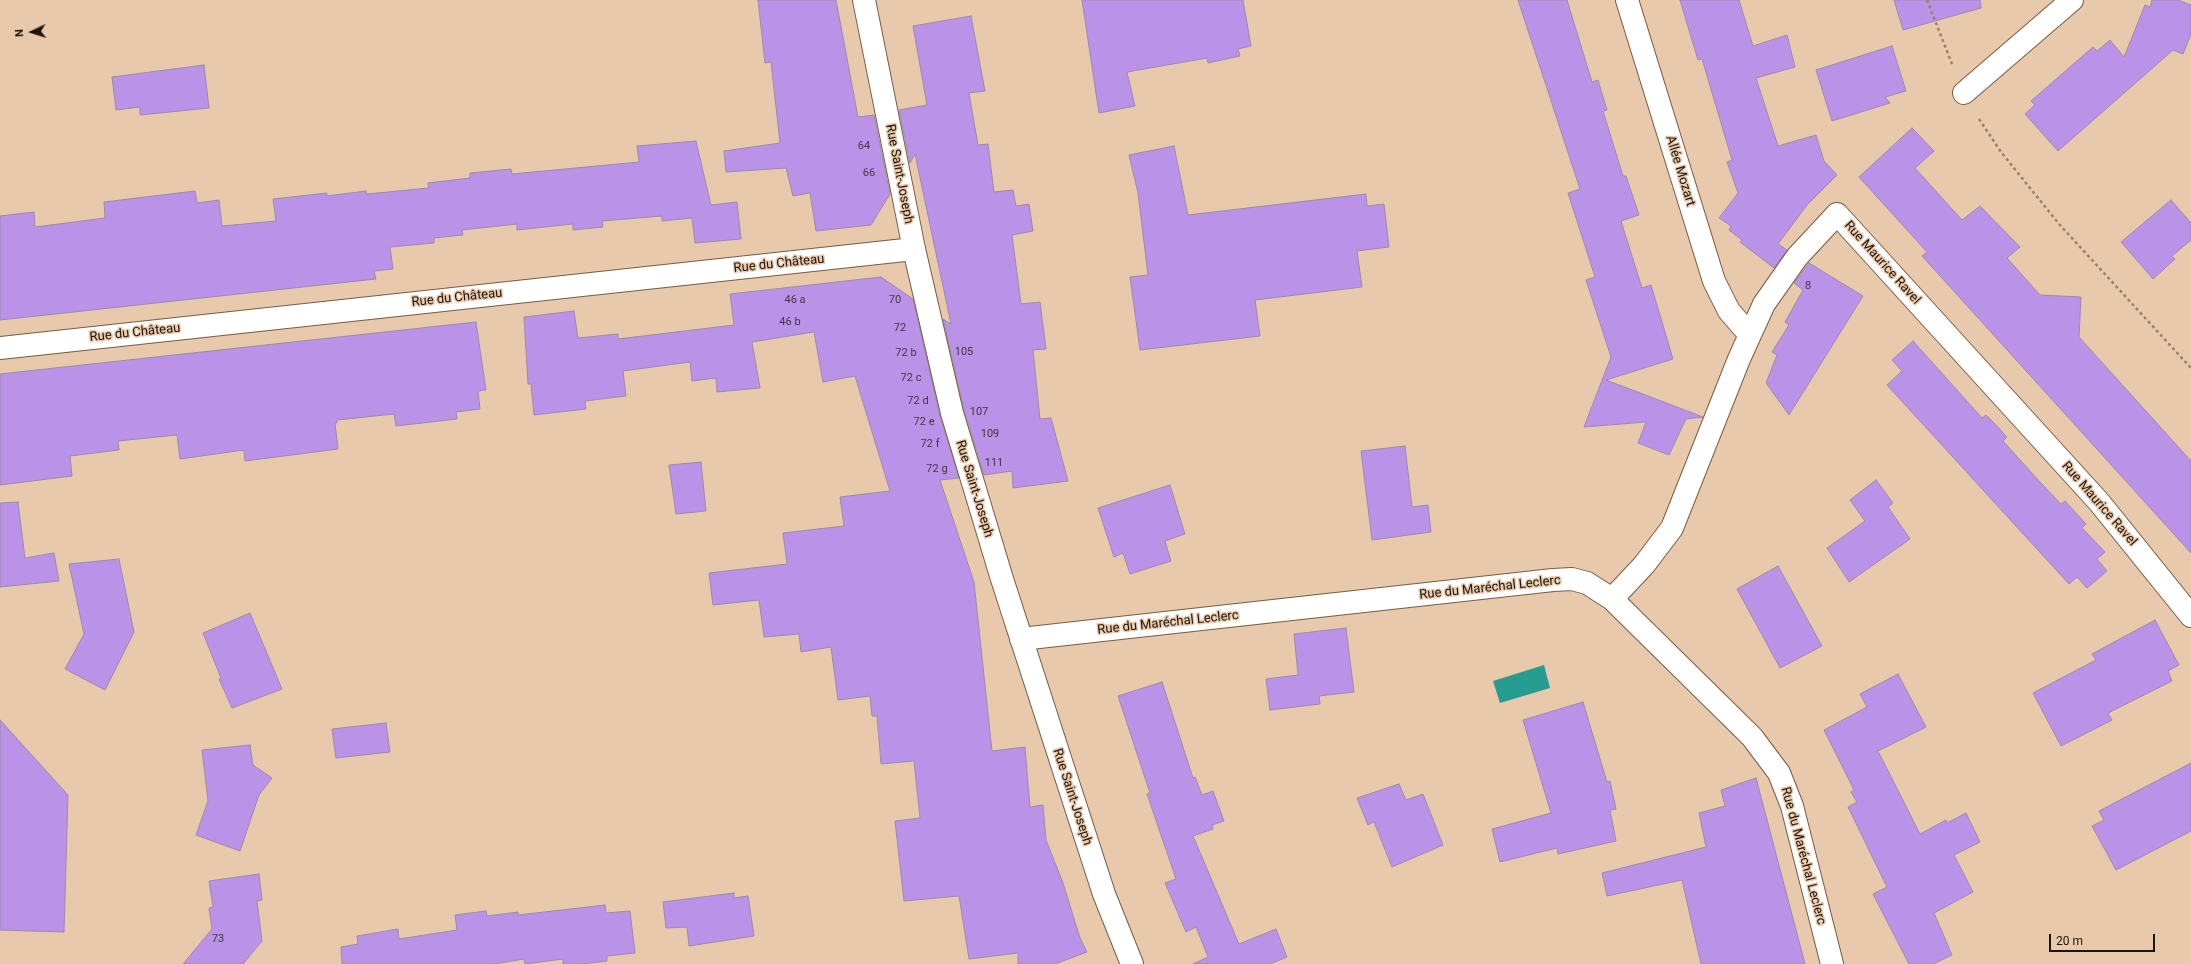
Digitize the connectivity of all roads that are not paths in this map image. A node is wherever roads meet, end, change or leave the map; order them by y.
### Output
1 (864, 0) edge
2 (1627, 0) edge
3 (2072, 0) edge
4 (1964, 93) road end
5 (914, 249) junction
6 (1749, 334) junction
7 (0, 348) edge
8 (1612, 599) junction
9 (2191, 616) edge
10 (1021, 639) junction
11 (1132, 964) edge
12 (1832, 964) edge

1 - 5 street, Rue Saint-Joseph
2 - 6 street, Allée Mozart
3 - 4 street
5 - 7 street, Rue du Château
5 - 10 street, Rue Saint-Joseph
6 - 8 street, Rue Maurice Ravel
6 - 9 street, Rue Maurice Ravel
8 - 10 street, Rue du Maréchal Leclerc
8 - 12 street, Rue du Maréchal Leclerc
10 - 11 street, Rue Saint-Joseph

